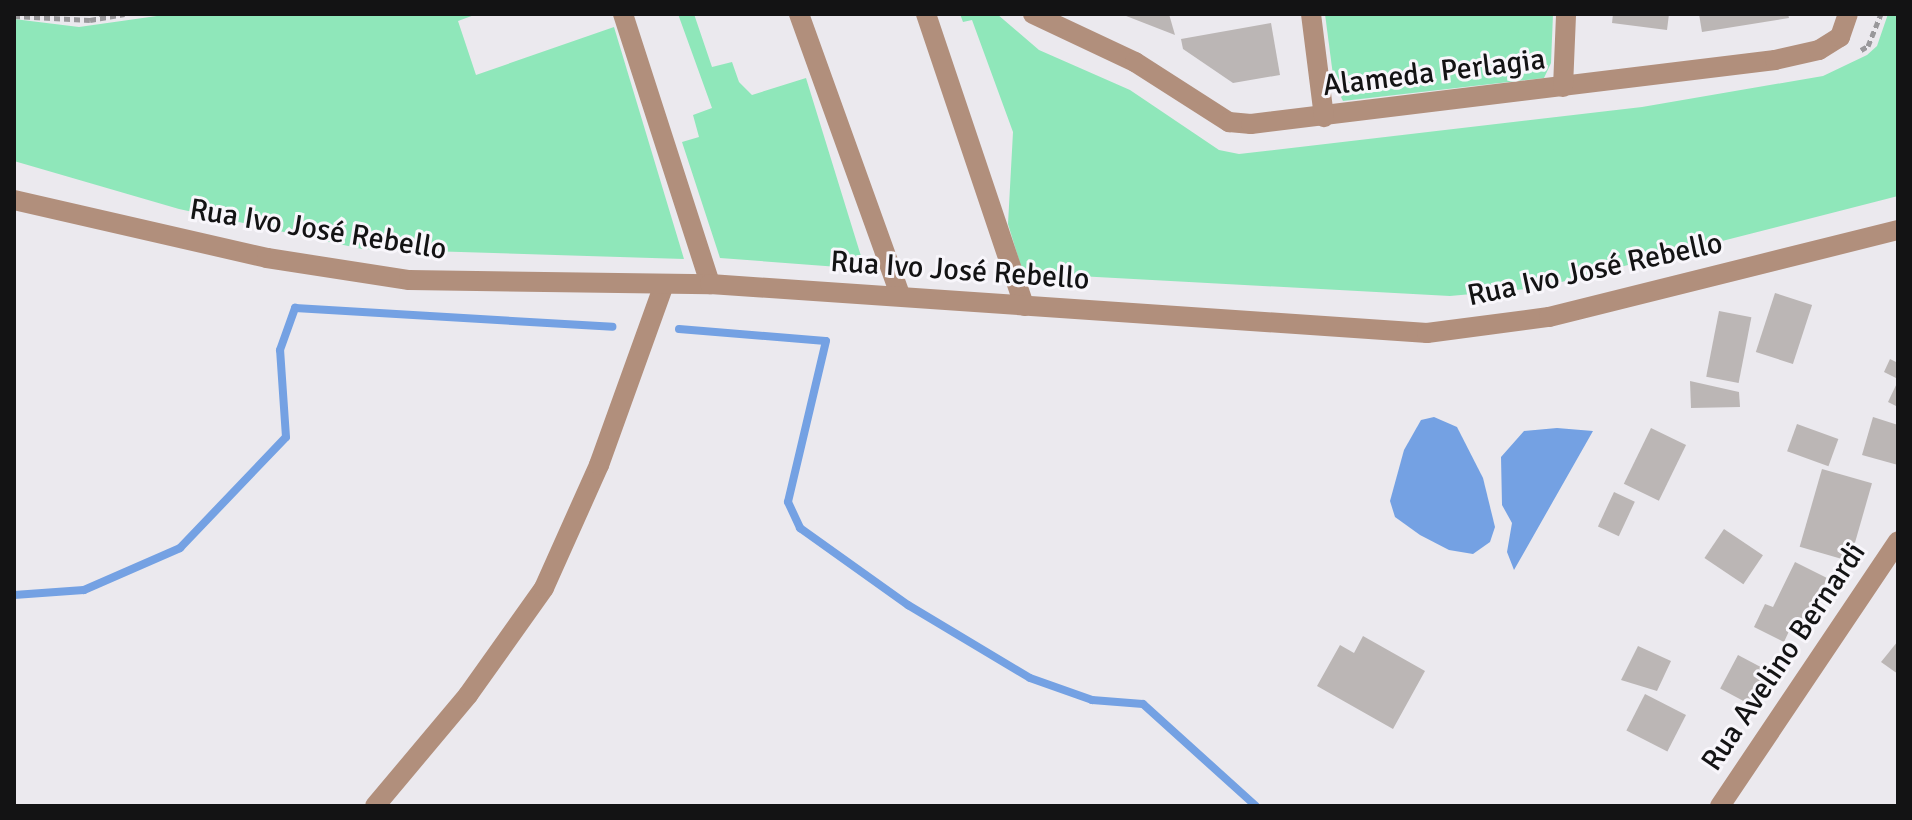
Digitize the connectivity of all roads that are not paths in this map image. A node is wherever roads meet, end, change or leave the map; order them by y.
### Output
1 (623, 14) edge
2 (799, 14) edge
3 (926, 14) edge
4 (1033, 14) edge
5 (1311, 14) edge
6 (1566, 14) edge
7 (1848, 14) edge
8 (1563, 87) junction
9 (1324, 117) junction
10 (14, 200) edge
11 (1898, 230) edge
12 (664, 284) junction
13 (710, 284) junction
14 (900, 295) junction
15 (1024, 306) junction
16 (1898, 541) edge
17 (375, 806) edge
18 (1720, 806) edge

1 - 13 street
2 - 14 street
3 - 15 street
4 - 9 street, Alameda Perlagia
5 - 9 street
6 - 8 street
7 - 8 street, Alameda Perlagia
8 - 9 street, Alameda Perlagia
10 - 12 street, Rua Ivo José Rebello
11 - 15 street, Rua Ivo José Rebello
12 - 13 street, Rua Ivo José Rebello
12 - 17 street
13 - 14 street, Rua Ivo José Rebello
14 - 15 street, Rua Ivo José Rebello
16 - 18 street, Rua Avelino Bernardi

